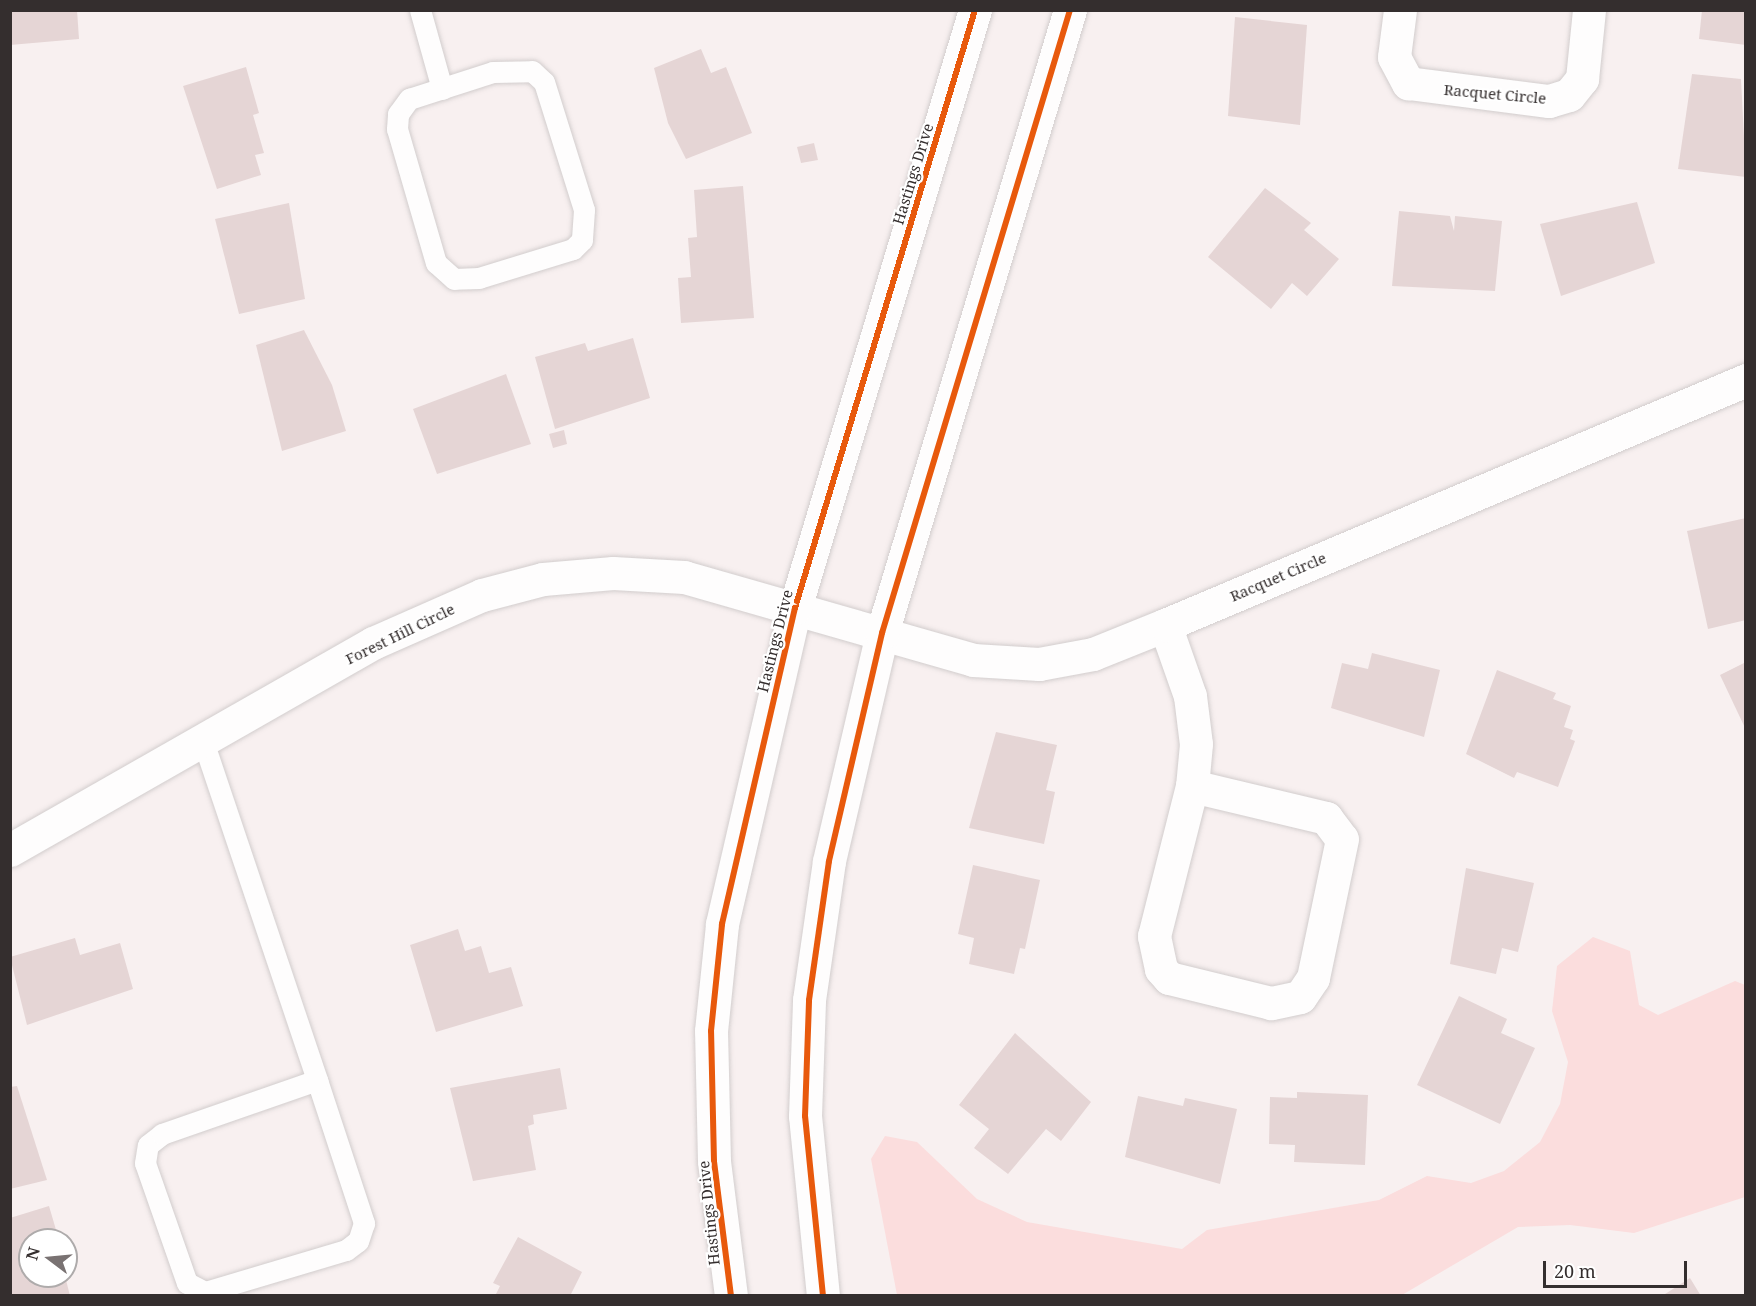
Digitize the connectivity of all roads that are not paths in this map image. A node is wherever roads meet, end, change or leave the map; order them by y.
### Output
1 (420, 10) edge
2 (975, 10) edge
3 (1070, 10) edge
4 (1400, 10) edge
5 (1588, 10) edge
6 (442, 89) junction
7 (1746, 380) edge
8 (795, 609) junction
9 (1165, 625) junction
10 (882, 633) junction
11 (203, 741) junction
12 (1192, 786) junction
13 (10, 850) edge
14 (316, 1080) junction
15 (730, 1296) edge
16 (823, 1296) edge

1 - 6 lane
2 - 8 street, Hastings Drive
3 - 10 street
4 - 5 street, Racquet Circle
6 - 6 lane
7 - 9 street, Racquet Circle
8 - 10 street, Racquet Circle
8 - 11 street, Forest Hill Circle
8 - 15 street, Hastings Drive
9 - 10 street, Racquet Circle
9 - 12 street
10 - 16 street
11 - 13 street, Forest Hill Circle
11 - 14 lane
12 - 12 street
14 - 14 lane

